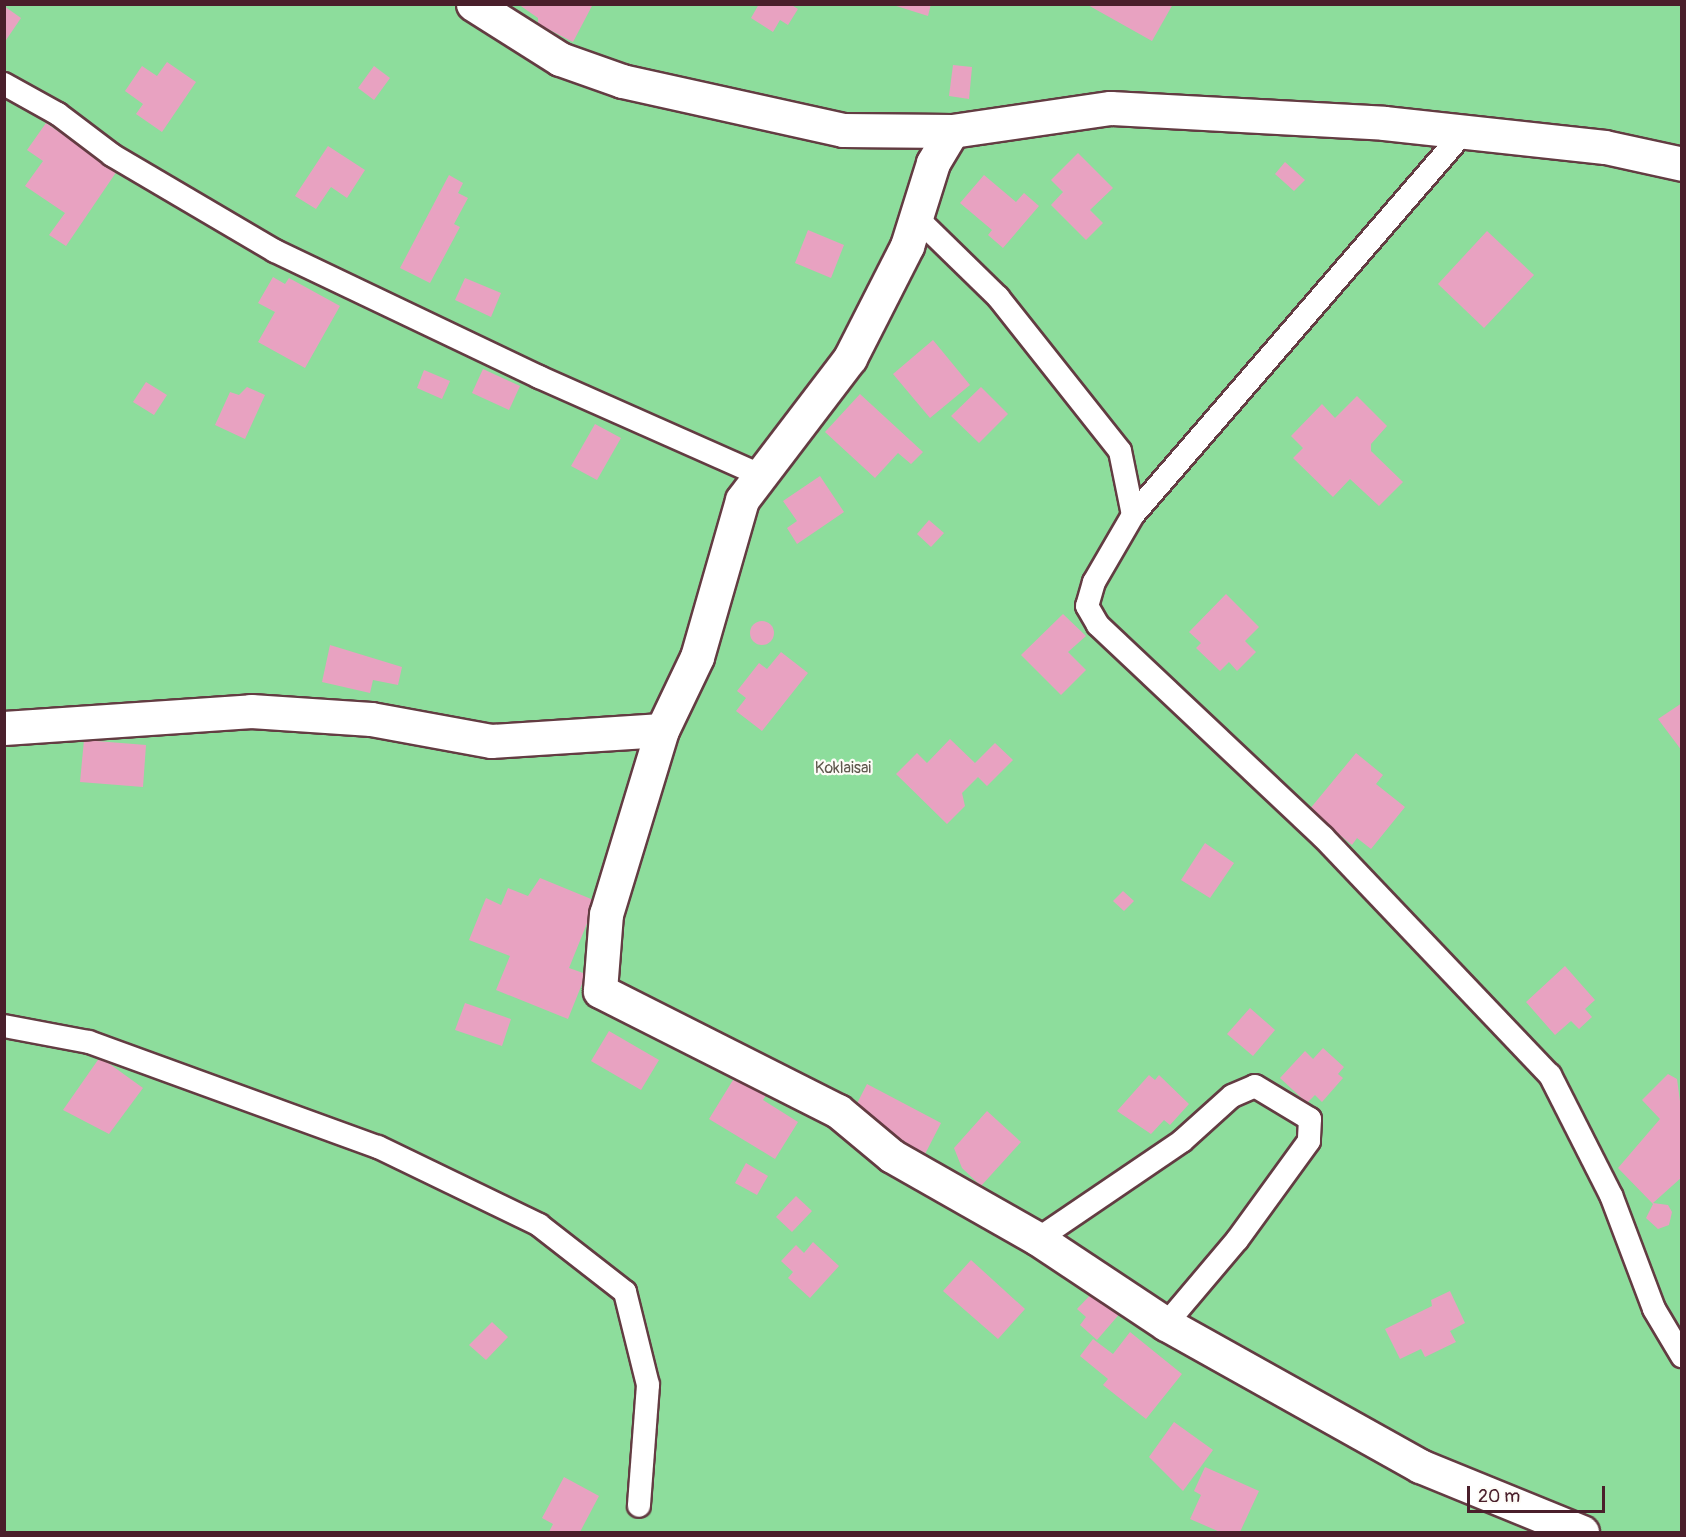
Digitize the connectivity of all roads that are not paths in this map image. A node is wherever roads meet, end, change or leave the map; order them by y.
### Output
1 (473, 4) edge
2 (4, 84) edge
3 (952, 131) junction
4 (1464, 132) junction
5 (1682, 164) edge
6 (916, 217) junction
7 (760, 475) junction
8 (1133, 515) junction
9 (4, 728) edge
10 (662, 730) junction
11 (5, 1030) edge
12 (1038, 1239) junction
13 (1166, 1324) junction
14 (1682, 1356) edge
15 (639, 1506) dead end
16 (1582, 1533) edge

1 - 3 street
2 - 7 lane
3 - 4 street
3 - 6 street
4 - 5 street
4 - 8 lane
6 - 7 street
6 - 8 lane
7 - 10 street
8 - 14 lane
9 - 10 street
10 - 12 street
11 - 15 lane
12 - 13 street
12 - 13 lane
13 - 16 street

